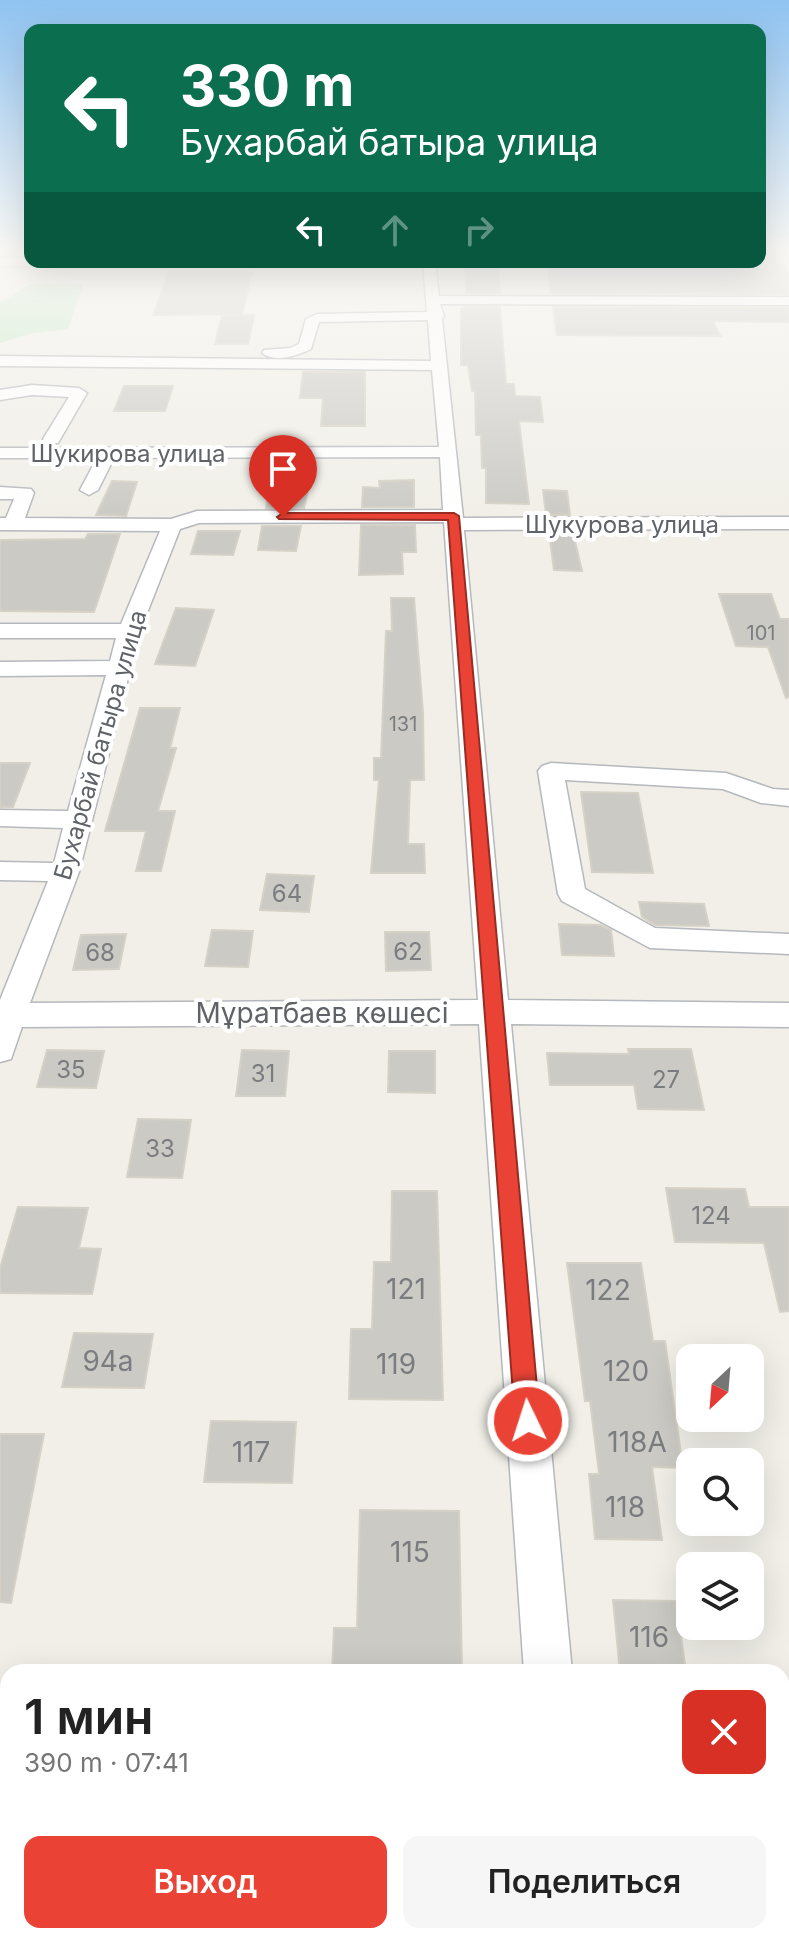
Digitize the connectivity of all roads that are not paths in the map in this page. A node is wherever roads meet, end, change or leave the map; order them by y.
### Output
1 (308, 338) edge
2 (439, 338) edge
3 (250, 353) dead end
4 (0, 361) edge
5 (441, 366) junction
6 (0, 395) edge
7 (0, 439) edge
8 (52, 439) junction
9 (448, 452) junction
10 (0, 453) edge
11 (67, 453) junction
12 (108, 453) junction
13 (89, 490) dead end
14 (0, 493) edge
15 (454, 520) junction
16 (789, 523) edge
17 (6, 524) edge
18 (172, 525) junction
19 (0, 631) edge
20 (129, 631) junction
21 (120, 668) junction
22 (0, 669) edge
23 (789, 798) edge
24 (0, 818) edge
25 (79, 820) junction
26 (0, 871) edge
27 (65, 872) junction
28 (789, 944) edge
29 (494, 1012) junction
30 (5, 1014) edge
31 (789, 1015) edge
32 (0, 1050) edge
33 (547, 1664) edge

1 - 3 street
2 - 5 street
4 - 5 street
5 - 9 street
6 - 8 street
7 - 8 street
8 - 11 street
9 - 12 street, Шукирова улица
9 - 15 street
10 - 11 street, Шукирова улица
11 - 12 street, Шукирова улица
12 - 13 street
14 - 17 street
15 - 16 street, Шукурова улица
15 - 18 street
15 - 29 street
17 - 18 street
18 - 20 street, Бухарбай батыра улица
19 - 20 street
20 - 21 street, Бухарбай батыра улица
21 - 22 street
21 - 25 street, Бухарбай батыра улица
23 - 28 street
24 - 25 street
25 - 27 street, Бухарбай батыра улица
26 - 27 street
27 - 30 street, Бухарбай батыра улица
29 - 30 street, Мұратбаев көшесі
29 - 31 street, Мұратбаев көшесі
29 - 33 street
30 - 32 street, Бухарбай батыра улица

